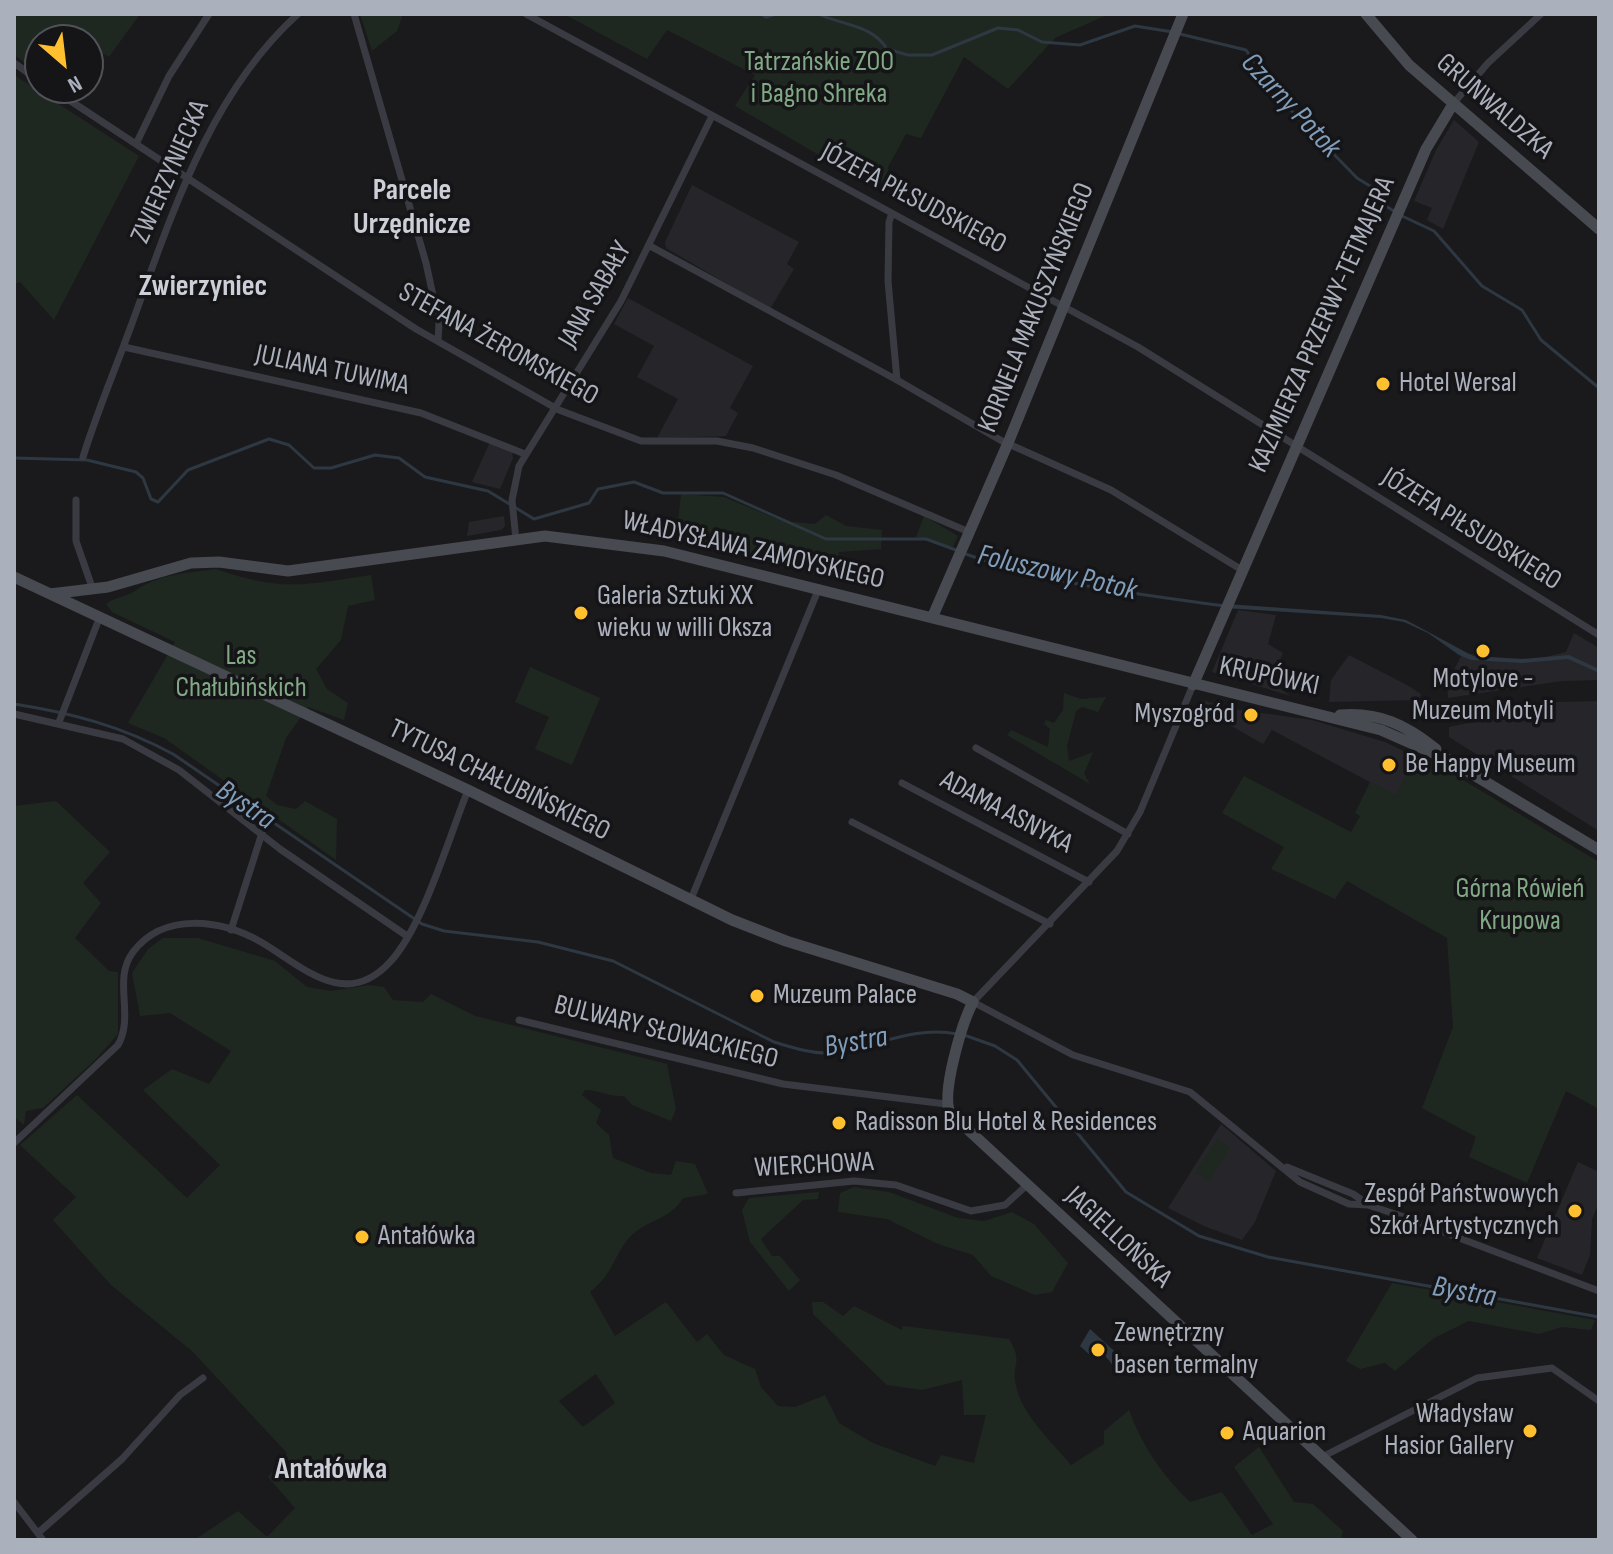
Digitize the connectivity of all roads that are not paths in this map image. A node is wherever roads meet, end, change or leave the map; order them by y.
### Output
1 (209, 14) edge
2 (298, 14) edge
3 (354, 14) edge
4 (526, 14) edge
5 (1183, 14) edge
6 (1366, 14) edge
7 (1541, 14) edge
8 (75, 104) edge
9 (1453, 104) junction
10 (712, 116) junction
11 (136, 144) junction
12 (189, 181) junction
13 (892, 213) junction
14 (1599, 229) edge
15 (650, 246) junction
16 (1063, 304) junction
17 (438, 341) junction
18 (124, 347) junction
19 (897, 380) junction
20 (555, 407) junction
21 (1008, 443) junction
22 (1295, 447) junction
23 (525, 454) junction
24 (83, 457) dead end
25 (76, 500) dead end
26 (969, 532) junction
27 (516, 540) junction
28 (1242, 570) junction
29 (14, 577) edge
30 (108, 587) junction
31 (819, 588) junction
32 (93, 590) junction
33 (49, 594) junction
34 (84, 611) junction
35 (932, 618) junction
36 (99, 619) junction
37 (1599, 635) edge
38 (1193, 685) junction
39 (14, 714) edge
40 (60, 720) junction
41 (976, 748) dead end
42 (902, 783) dead end
43 (468, 790) junction
44 (852, 822) dead end
45 (262, 833) junction
46 (1128, 834) junction
47 (1599, 850) edge
48 (1089, 882) junction
49 (691, 899) junction
50 (1050, 924) junction
51 (231, 930) junction
52 (409, 932) junction
53 (973, 1002) junction
54 (519, 1020) dead end
55 (946, 1104) junction
56 (14, 1143) edge
57 (1026, 1186) junction
58 (736, 1193) dead end
59 (1599, 1291) edge
60 (203, 1378) dead end
61 (1599, 1401) edge
62 (1322, 1457) junction
63 (14, 1502) edge
64 (40, 1536) edge
65 (1412, 1540) edge

1 - 11 street
2 - 12 street, ZWIERZYNIECKA
3 - 17 street
4 - 10 street, JÓZEFA PIŁSUDSKIEGO
5 - 16 street, KORNELA MAKUSZYŃSKIEGO
6 - 9 street, GRUNWALDZKA
7 - 9 street, KAZIMIERZA PRZERWY-TETMAJERA
8 - 11 street, STEFANA ŻEROMSKIEGO
9 - 14 street, GRUNWALDZKA
9 - 22 street, KAZIMIERZA PRZERWY-TETMAJERA
10 - 13 street, JÓZEFA PIŁSUDSKIEGO
10 - 15 street, JANA SABAŁY
11 - 12 street, STEFANA ŻEROMSKIEGO
12 - 17 street, STEFANA ŻEROMSKIEGO
12 - 18 street, ZWIERZYNIECKA
13 - 16 street, JÓZEFA PIŁSUDSKIEGO
13 - 19 street
15 - 19 street
15 - 20 street, JANA SABAŁY
16 - 21 street, KORNELA MAKUSZYŃSKIEGO
16 - 22 street, JÓZEFA PIŁSUDSKIEGO
17 - 20 street, STEFANA ŻEROMSKIEGO
18 - 23 street, JULIANA TUWIMA
18 - 24 street, ZWIERZYNIECKA
19 - 21 street
20 - 23 street, JANA SABAŁY
20 - 26 street, STEFANA ŻEROMSKIEGO
21 - 26 street, KORNELA MAKUSZYŃSKIEGO
21 - 28 street
22 - 28 street, KAZIMIERZA PRZERWY-TETMAJERA
22 - 37 street, JÓZEFA PIŁSUDSKIEGO
23 - 27 street, JANA SABAŁY
25 - 32 street
26 - 35 street, KORNELA MAKUSZYŃSKIEGO
27 - 30 street, WŁADYSŁAWA ZAMOYSKIEGO
27 - 31 street, WŁADYSŁAWA ZAMOYSKIEGO
28 - 38 street, KAZIMIERZA PRZERWY-TETMAJERA
29 - 33 street, TYTUSA CHAŁUBIŃSKIEGO
30 - 32 street, WŁADYSŁAWA ZAMOYSKIEGO
30 - 34 street, WŁADYSŁAWA ZAMOYSKIEGO
31 - 35 street, WŁADYSŁAWA ZAMOYSKIEGO
31 - 49 street
32 - 33 street, WŁADYSŁAWA ZAMOYSKIEGO
33 - 34 street, TYTUSA CHAŁUBIŃSKIEGO
34 - 36 street, TYTUSA CHAŁUBIŃSKIEGO
35 - 38 street, WŁADYSŁAWA ZAMOYSKIEGO
36 - 40 street
36 - 43 street, TYTUSA CHAŁUBIŃSKIEGO
38 - 46 street
38 - 47 street, KRUPÓWKI
39 - 40 street
40 - 45 street
41 - 46 street
42 - 48 street, ADAMA ASNYKA
43 - 49 street, TYTUSA CHAŁUBIŃSKIEGO
43 - 52 street
44 - 50 street
45 - 51 street
45 - 52 street
46 - 48 street
48 - 50 street
49 - 53 street, TYTUSA CHAŁUBIŃSKIEGO
50 - 53 street
51 - 52 street
51 - 56 street
53 - 55 street
53 - 59 street
54 - 55 street, BULWARY SŁOWACKIEGO
55 - 57 street, JAGIELLOŃSKA
57 - 58 street, WIERCHOWA
57 - 62 street, JAGIELLOŃSKA
60 - 64 street
61 - 62 street
62 - 65 street, JAGIELLOŃSKA
63 - 64 street

